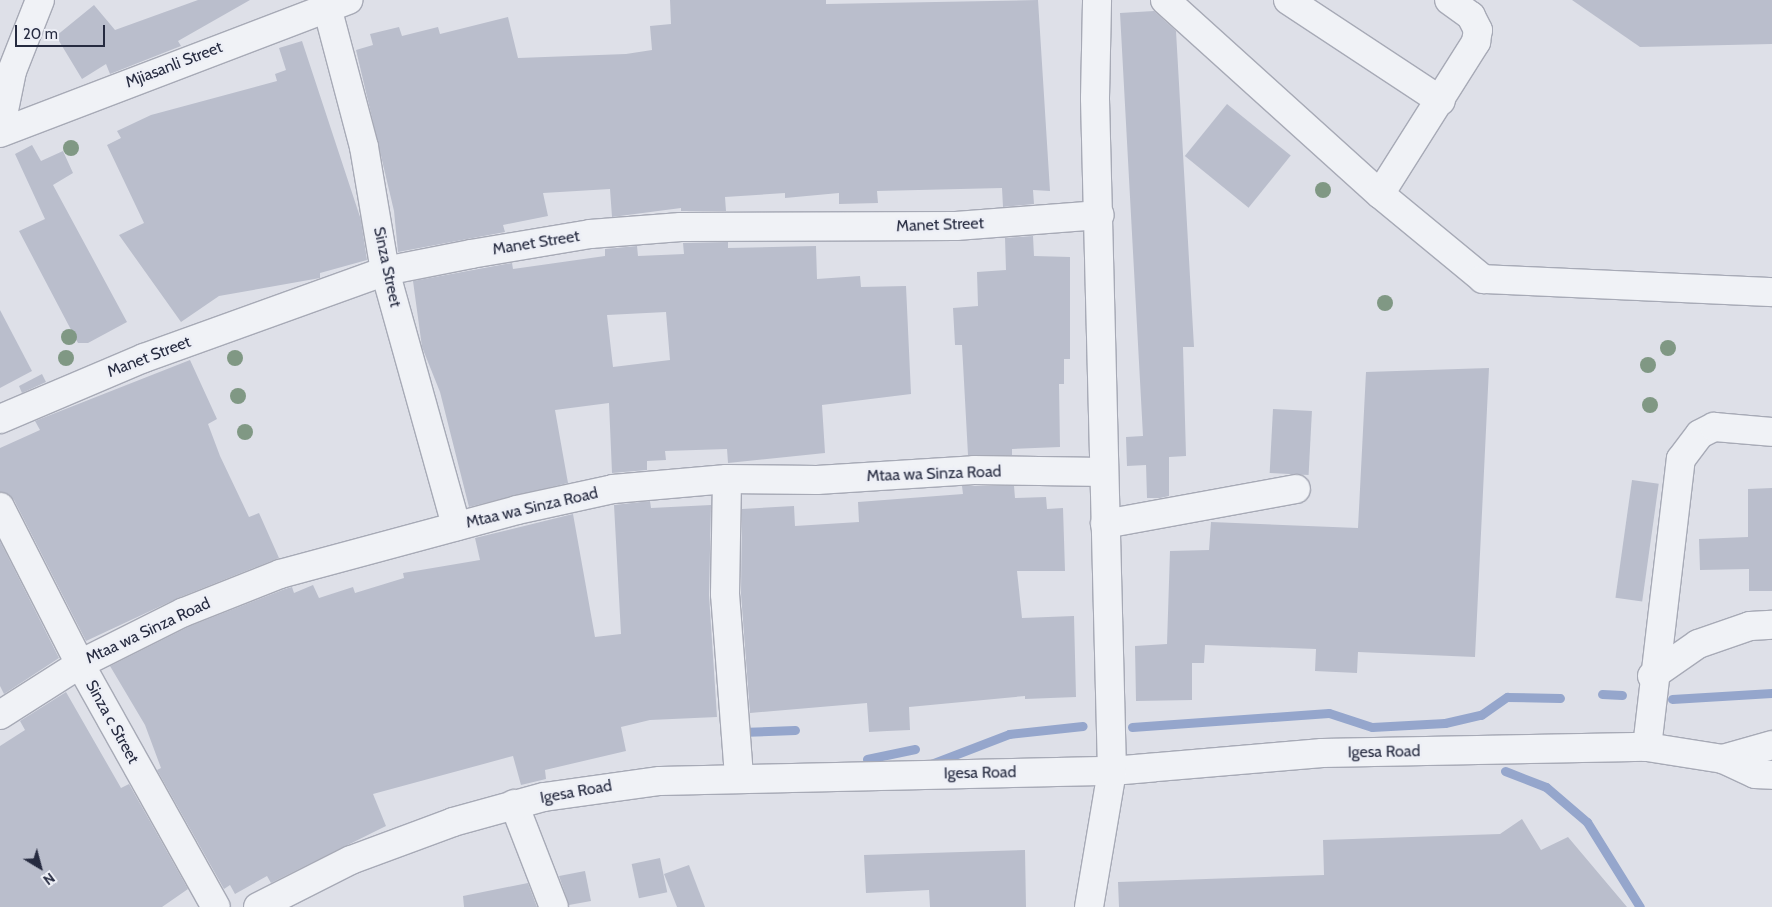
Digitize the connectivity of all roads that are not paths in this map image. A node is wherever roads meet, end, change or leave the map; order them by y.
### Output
1 (40, 0) edge
2 (1097, 0) edge
3 (1166, 0) edge
4 (1288, 0) edge
5 (1449, 0) edge
6 (338, 3) edge
7 (1440, 101) junction
8 (1, 132) edge
9 (1380, 194) junction
10 (1100, 215) junction
11 (385, 271) junction
12 (1772, 292) edge
13 (0, 419) edge
14 (1772, 432) edge
15 (1104, 472) junction
16 (727, 479) junction
17 (1296, 490) dead end
18 (0, 507) edge
19 (1105, 524) junction
20 (456, 526) junction
21 (1772, 625) edge
22 (80, 664) junction
23 (1652, 676) junction
24 (0, 715) edge
25 (1772, 745) edge
26 (1647, 747) junction
27 (1723, 759) junction
28 (1112, 772) junction
29 (739, 776) junction
30 (1766, 780) edge
31 (514, 804) junction
32 (260, 906) edge
33 (216, 907) edge
34 (554, 907) edge
35 (1089, 907) edge

1 - 8 street
2 - 10 street
3 - 9 street
4 - 7 street
5 - 7 street
6 - 8 street, Mjiasanli Street
6 - 11 street, Sinza Street
7 - 9 street
9 - 12 street
10 - 11 street, Manet Street
10 - 15 street
11 - 13 street, Manet Street
11 - 20 street, Sinza Street
14 - 23 street
15 - 16 street, Mtaa wa Sinza Road
15 - 19 street
16 - 20 street, Mtaa wa Sinza Road
16 - 29 street
17 - 19 street
18 - 22 street, Sinza c Street
19 - 28 street
20 - 22 street, Mtaa wa Sinza Road
21 - 23 street
22 - 24 street, Mtaa wa Sinza Road
22 - 33 street, Sinza c Street
23 - 26 street
25 - 27 street, Igesa Road
26 - 27 street, Igesa Road
26 - 28 street, Igesa Road
27 - 30 street, Igesa Road
28 - 29 street, Igesa Road
28 - 35 street
29 - 31 street, Igesa Road
31 - 32 street, Igesa Road
31 - 34 street

